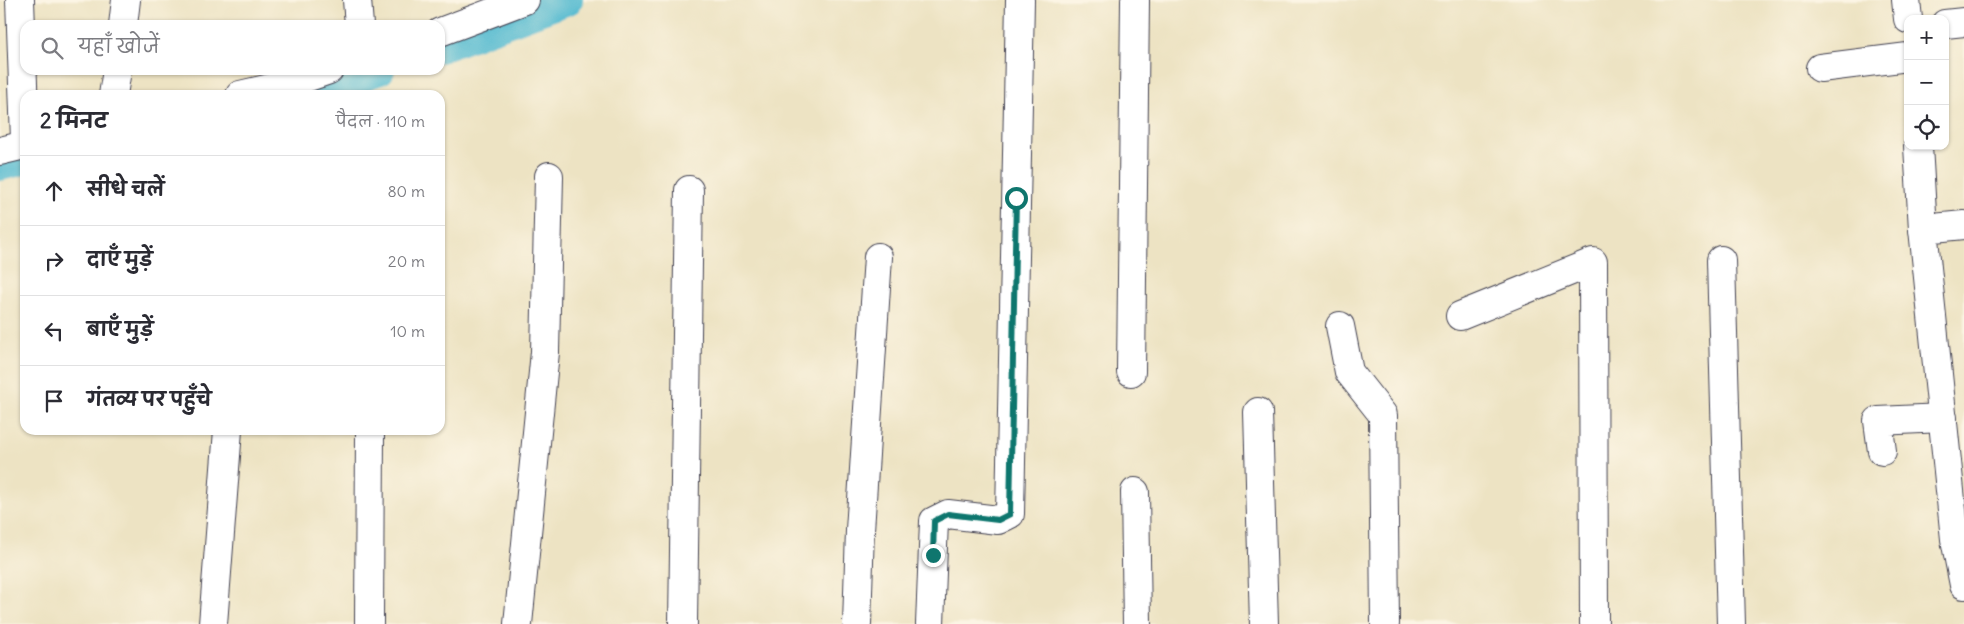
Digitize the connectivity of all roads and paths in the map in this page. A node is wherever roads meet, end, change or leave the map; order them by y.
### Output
1 (20, 0) edge
2 (126, 0) edge
3 (357, 0) edge
4 (525, 0) edge
5 (1020, 0) edge
6 (1135, 0) edge
7 (1906, 0) edge
8 (471, 10) edge
9 (1908, 15) edge
10 (21, 20) edge
11 (124, 20) edge
12 (359, 20) edge
13 (1964, 22) edge
14 (1949, 24) edge
15 (445, 28) edge
16 (1904, 58) edge
17 (1820, 68) dead end
18 (23, 75) edge
19 (116, 75) edge
20 (314, 75) edge
21 (23, 90) edge
22 (114, 90) edge
23 (262, 90) edge
24 (20, 146) edge
25 (1918, 150) edge
26 (0, 151) edge
27 (549, 176) dead end
28 (689, 190) dead end
29 (1964, 225) edge
30 (1923, 229) junction
31 (878, 257) dead end
32 (1721, 260) dead end
33 (1460, 316) dead end
34 (1340, 326) dead end
35 (1131, 372) dead end
36 (1258, 412) dead end
37 (1943, 418) junction
38 (228, 435) edge
39 (370, 435) edge
40 (1882, 451) dead end
41 (1135, 492) dead end
42 (1959, 538) edge
43 (1964, 585) edge
44 (213, 624) edge
45 (370, 624) edge
46 (518, 624) edge
47 (683, 624) edge
48 (857, 624) edge
49 (930, 624) edge
50 (1137, 624) edge
51 (1264, 624) edge
52 (1384, 624) edge
53 (1594, 624) edge
54 (1731, 624) edge

1 - 10 street
2 - 11 street
3 - 12 street
4 - 8 street
5 - 49 street
6 - 35 street
7 - 9 street
8 - 15 street
13 - 14 street
16 - 17 street
18 - 21 street
19 - 22 street
20 - 23 street
24 - 26 street
25 - 30 street
27 - 46 street
28 - 47 street
29 - 30 street
30 - 37 street
31 - 48 street
32 - 54 street
33 - 53 street
34 - 52 street
36 - 51 street
37 - 40 street
37 - 42 street
38 - 44 street
39 - 45 street
41 - 50 street
42 - 43 street

